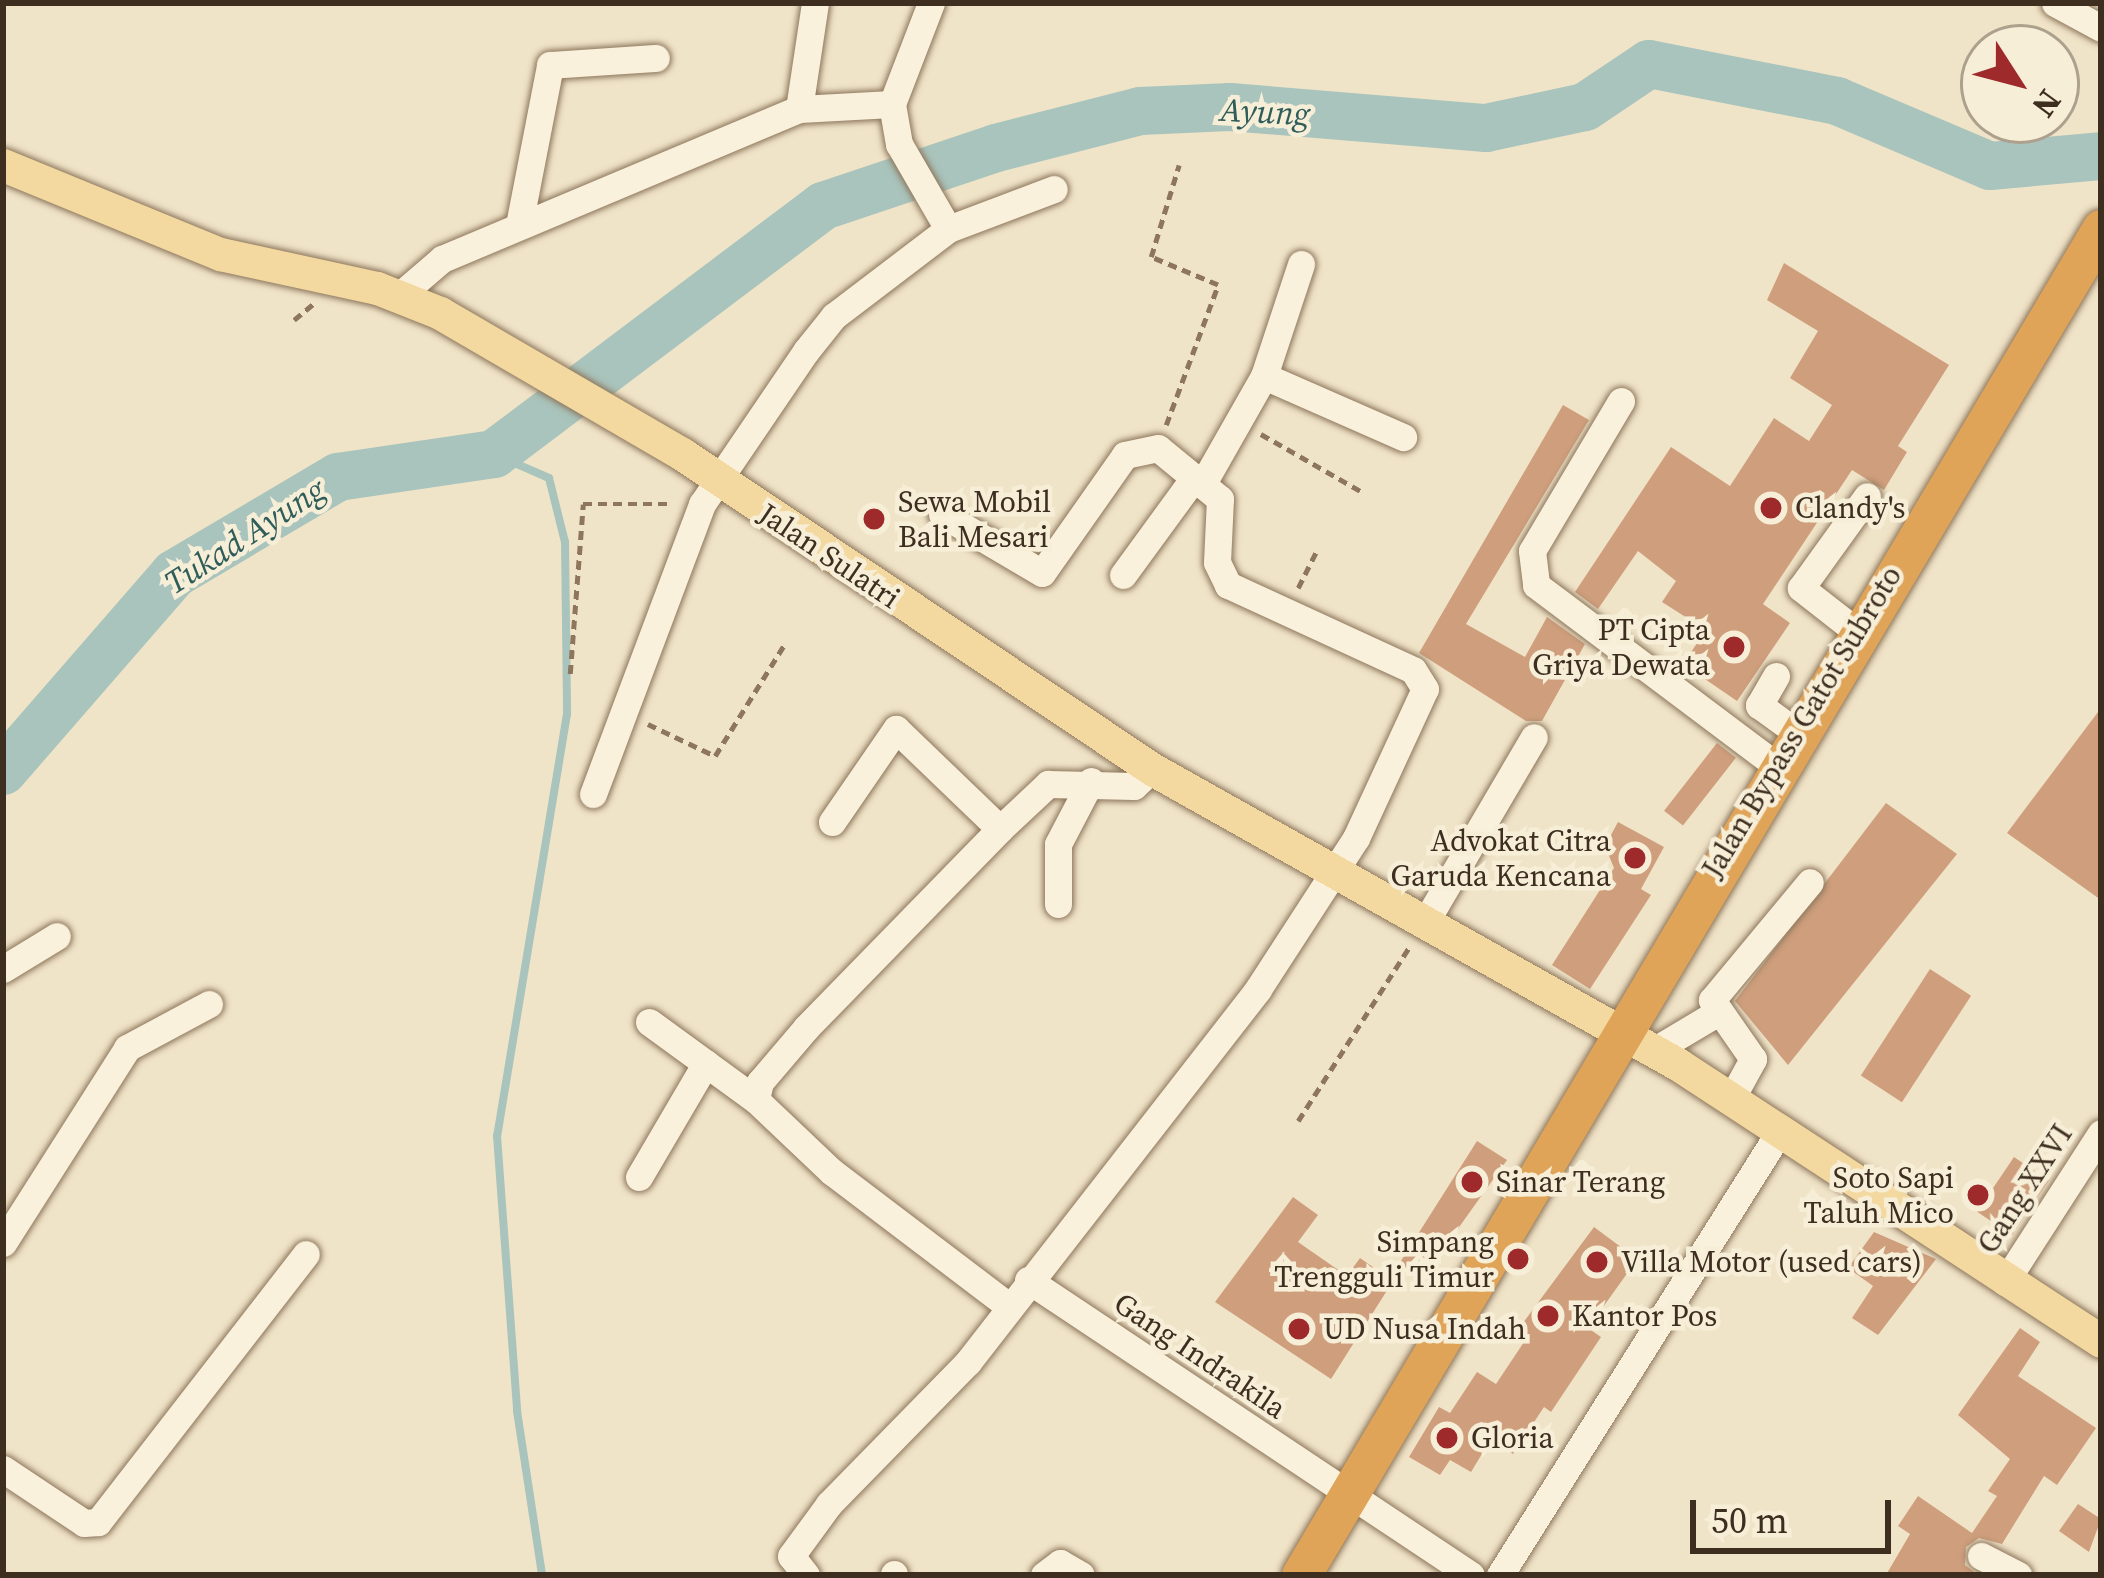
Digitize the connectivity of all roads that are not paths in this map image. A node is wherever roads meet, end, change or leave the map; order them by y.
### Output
1 (814, 3) edge
2 (931, 3) edge
3 (2055, 3) edge
4 (2101, 28) edge
5 (656, 58) dead end
6 (892, 104) junction
7 (800, 110) junction
8 (3, 165) edge
9 (1054, 189) dead end
10 (519, 225) junction
11 (948, 230) junction
12 (2091, 245) edge
13 (1301, 264) dead end
14 (399, 296) junction
15 (1264, 376) junction
16 (1621, 401) dead end
17 (1403, 437) dead end
18 (1197, 482) junction
19 (710, 493) junction
20 (1867, 496) dead end
21 (942, 514) dead end
22 (1123, 575) dead end
23 (1856, 631) junction
24 (1776, 676) dead end
25 (1534, 737) dead end
26 (1786, 748) junction
27 (1152, 769) junction
28 (1091, 781) junction
29 (593, 794) dead end
30 (832, 822) dead end
31 (1000, 829) junction
32 (1338, 870) junction
33 (1810, 882) dead end
34 (1058, 904) dead end
35 (1426, 921) junction
36 (57, 936) dead end
37 (3, 970) edge
38 (209, 1004) dead end
39 (1715, 1014) junction
40 (649, 1022) dead end
41 (1636, 1042) junction
42 (706, 1063) junction
43 (756, 1100) junction
44 (1730, 1101) junction
45 (2101, 1132) edge
46 (1778, 1134) junction
47 (639, 1177) dead end
48 (3, 1243) edge
49 (306, 1254) dead end
50 (1028, 1280) junction
51 (2005, 1282) junction
52 (1010, 1307) junction
53 (2101, 1340) edge
54 (3, 1469) edge
55 (1342, 1492) junction
56 (1981, 1556) dead end
57 (796, 1572) edge
58 (1044, 1575) edge
59 (1081, 1575) edge
60 (1301, 1575) edge
61 (1471, 1575) edge
62 (1500, 1575) edge
63 (2018, 1575) edge

1 - 7 street
2 - 6 street
3 - 4 street
5 - 10 street
6 - 7 street
6 - 11 street
7 - 10 street
8 - 14 main road, Jalan Sulatri
9 - 11 street
10 - 14 street
11 - 19 street
12 - 23 highway, Jalan Bypass Gatot Subroto
13 - 15 street
14 - 19 main road, Jalan Sulatri
15 - 17 street
15 - 18 street
16 - 26 street
18 - 21 street
18 - 22 street
18 - 32 street
19 - 27 main road, Jalan Sulatri
19 - 29 street
20 - 23 street
23 - 26 highway, Jalan Bypass Gatot Subroto
24 - 26 street
25 - 35 street
26 - 41 highway, Jalan Bypass Gatot Subroto
27 - 28 street
27 - 32 main road, Jalan Sulatri
28 - 31 street
28 - 34 street
30 - 31 street
31 - 43 street
32 - 35 main road, Jalan Sulatri
32 - 50 street
33 - 39 street
35 - 41 main road, Jalan Sulatri
36 - 37 street
38 - 48 street
39 - 41 street
39 - 44 street
40 - 42 street
41 - 44 main road, Jalan Sulatri
41 - 55 highway, Jalan Bypass Gatot Subroto
42 - 43 street
42 - 47 street
43 - 52 street
44 - 46 main road, Jalan Sulatri
45 - 51 street, Gang XXVI
46 - 51 main road, Jalan Sulatri
46 - 62 street
49 - 54 street
50 - 52 street
50 - 55 street, Gang Indrakila
51 - 53 main road, Jalan Sulatri
52 - 57 street
55 - 60 highway, Jalan Bypass Gatot Subroto
55 - 61 street, Gang Indrakila
56 - 63 street
58 - 59 street

